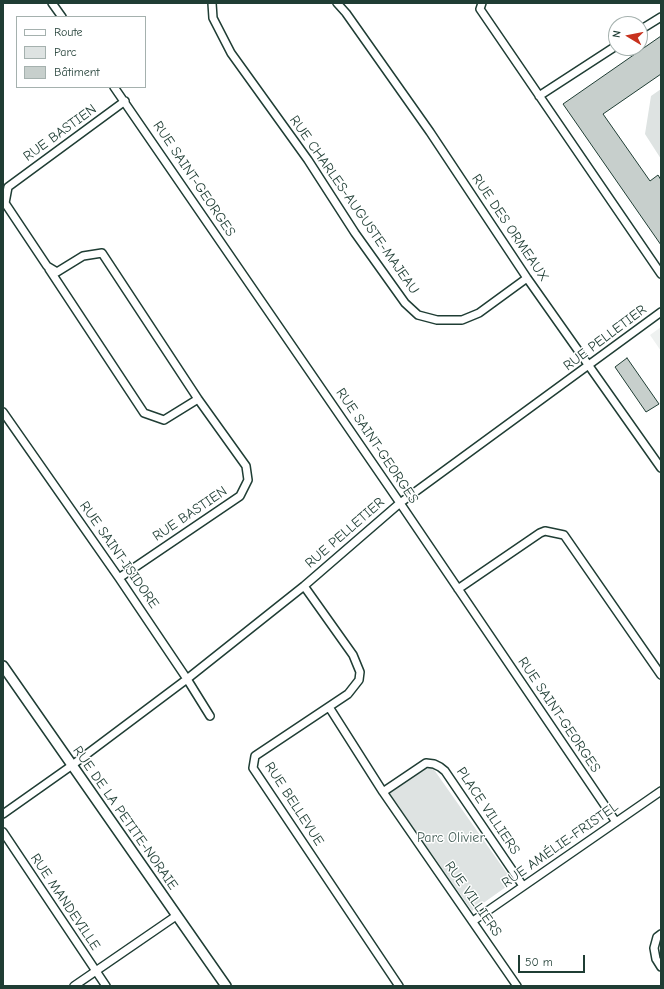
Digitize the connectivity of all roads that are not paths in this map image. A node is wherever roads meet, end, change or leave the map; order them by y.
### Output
1 (52, 3) edge
2 (212, 3) edge
3 (336, 3) edge
4 (482, 3) edge
5 (61, 16) edge
6 (661, 17) edge
7 (648, 25) edge
8 (608, 51) edge
9 (115, 88) edge
10 (539, 96) junction
11 (125, 102) junction
12 (48, 266) junction
13 (661, 274) edge
14 (527, 278) junction
15 (661, 312) edge
16 (590, 366) junction
17 (198, 399) junction
18 (3, 412) edge
19 (661, 468) edge
20 (400, 503) junction
21 (119, 578) junction
22 (304, 586) junction
23 (458, 590) junction
24 (3, 666) edge
25 (661, 675) edge
26 (187, 679) junction
27 (329, 707) junction
28 (210, 716) dead end
29 (71, 766) junction
30 (661, 791) edge
31 (383, 792) junction
32 (3, 814) edge
33 (616, 822) junction
34 (3, 832) edge
35 (523, 886) junction
36 (176, 916) junction
37 (473, 921) junction
38 (661, 934) edge
39 (661, 967) edge
40 (96, 972) junction
41 (74, 986) edge
42 (106, 986) edge
43 (226, 986) edge
44 (399, 986) edge
45 (517, 986) edge

1 - 5 street
2 - 14 street, RUE CHARLES-AUGUSTE-MAJEAU
3 - 14 street, RUE DES ORMEAUX
4 - 10 street
6 - 7 street
8 - 10 street
9 - 11 street, RUE SAINT-GEORGES
10 - 13 street
11 - 12 street, RUE BASTIEN
11 - 20 street, RUE SAINT-GEORGES
12 - 17 street, RUE BASTIEN
12 - 17 street, RUE BASTIEN
14 - 16 street, RUE DES ORMEAUX
15 - 16 street, RUE PELLETIER
16 - 19 street, RUE DES ORMEAUX
16 - 20 street, RUE PELLETIER
17 - 21 street, RUE BASTIEN
18 - 21 street, RUE SAINT-ISIDORE
20 - 22 street, RUE PELLETIER
20 - 23 street, RUE SAINT-GEORGES
21 - 26 street, RUE SAINT-ISIDORE
22 - 26 street, RUE PELLETIER
22 - 27 street, RUE BELLEVUE
23 - 25 street
23 - 33 street, RUE SAINT-GEORGES
24 - 29 street, RUE DE LA PETITE-NORAIE
26 - 28 street, RUE SAINT-ISIDORE
26 - 29 street, RUE PELLETIER
27 - 31 street, RUE VILLIERS
27 - 44 street, RUE BELLEVUE
29 - 32 street, RUE PELLETIER
29 - 36 street, RUE DE LA PETITE-NORAIE
30 - 33 street, RUE AMÉLIE-FRISTEL
31 - 35 street, PLACE VILLIERS
31 - 37 street, RUE VILLIERS
33 - 35 street, RUE AMÉLIE-FRISTEL
34 - 40 street, RUE MANDEVILLE
35 - 37 street, RUE AMÉLIE-FRISTEL
36 - 40 street
36 - 43 street, RUE DE LA PETITE-NORAIE
37 - 45 street, RUE VILLIERS
38 - 39 street
40 - 41 street
40 - 42 street, RUE MANDEVILLE

